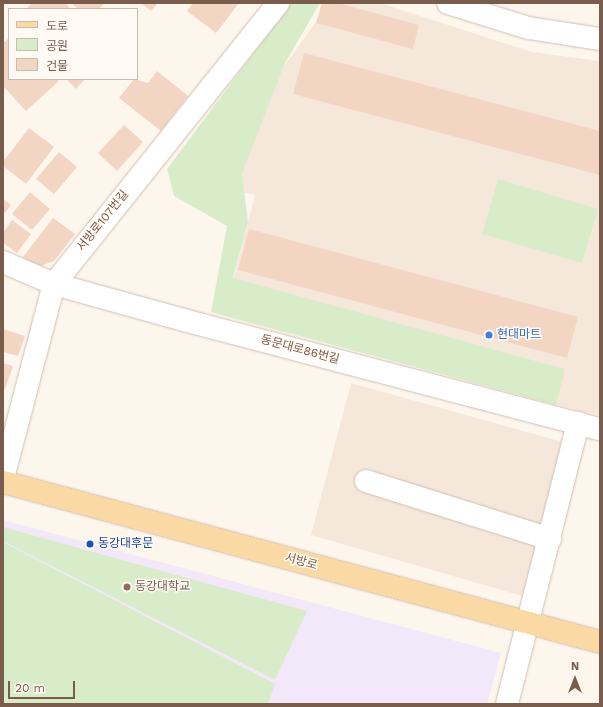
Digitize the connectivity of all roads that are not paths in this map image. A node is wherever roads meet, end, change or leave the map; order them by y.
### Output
1 (278, 3) edge
2 (448, 3) edge
3 (600, 39) edge
4 (3, 262) edge
5 (54, 284) junction
6 (578, 423) junction
7 (600, 429) edge
8 (3, 478) edge
9 (366, 481) dead end
10 (3, 482) edge
11 (550, 539) junction
12 (529, 623) junction
13 (600, 642) edge
14 (509, 698) edge
15 (493, 704) edge

1 - 5 street, 서방로107번길
2 - 3 street
4 - 5 street, 동문대로86번길
5 - 6 street, 동문대로86번길
5 - 8 street, 서방로107번길
6 - 7 street, 동문대로86번길
6 - 11 street
9 - 11 street
10 - 12 main road, 서방로
11 - 12 street
12 - 13 main road, 서방로
12 - 14 street
14 - 15 street

